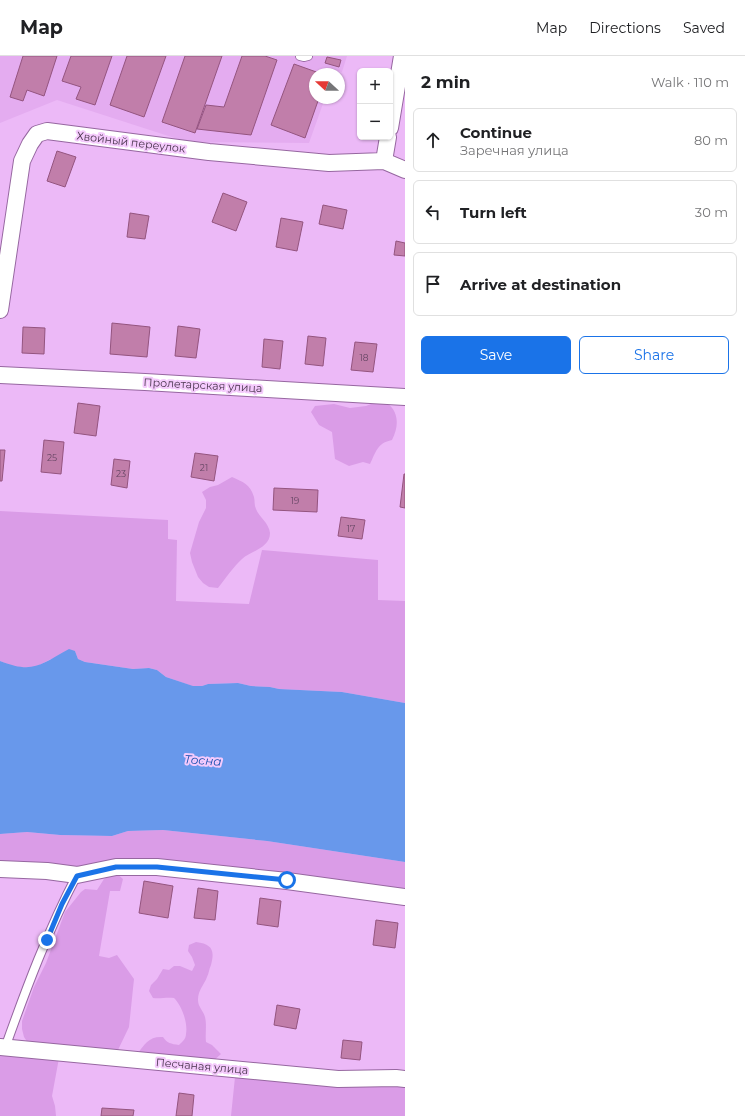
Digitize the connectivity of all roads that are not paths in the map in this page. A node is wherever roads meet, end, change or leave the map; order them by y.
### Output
1 (300, 56) edge
2 (308, 56) edge
3 (402, 56) edge
4 (393, 110) edge
5 (388, 140) edge
6 (384, 161) junction
7 (405, 170) edge
8 (0, 310) edge
9 (0, 375) edge
10 (405, 397) edge
11 (0, 869) edge
12 (77, 876) junction
13 (405, 897) edge
14 (3, 1048) edge
15 (405, 1079) edge

1 - 2 lane
3 - 4 street
5 - 6 street
6 - 7 street, Хвойный переулок
6 - 8 street, Хвойный переулок
9 - 10 street, Пролетарская улица
11 - 12 street
12 - 13 street
12 - 14 lane
14 - 15 street, Песчаная улица

